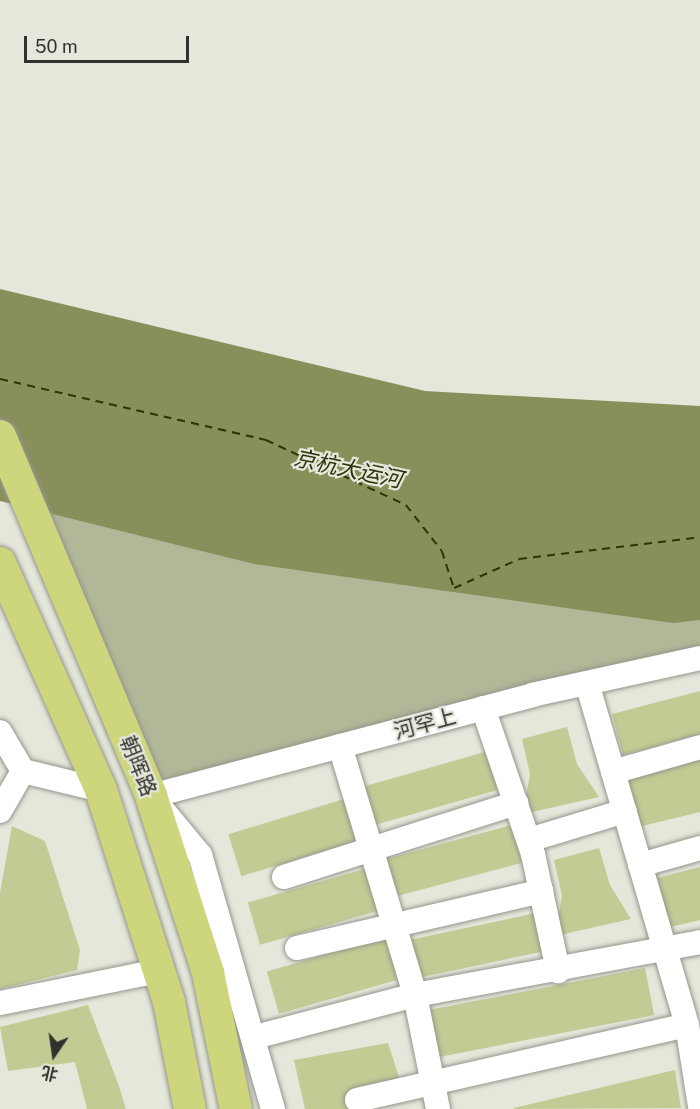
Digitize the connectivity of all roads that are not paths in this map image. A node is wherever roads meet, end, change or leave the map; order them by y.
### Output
1 (0, 436) edge
2 (0, 563) edge
3 (700, 658) edge
4 (587, 683) junction
5 (483, 708) junction
6 (0, 732) edge
7 (340, 746) junction
8 (700, 747) edge
9 (23, 771) junction
10 (613, 772) junction
11 (100, 790) junction
12 (151, 796) junction
13 (516, 803) junction
14 (0, 811) edge
15 (625, 812) junction
16 (529, 840) junction
17 (369, 847) junction
18 (700, 848) edge
19 (640, 865) junction
20 (284, 877) dead end
21 (541, 891) junction
22 (394, 927) junction
23 (700, 942) edge
24 (297, 948) dead end
25 (666, 949) junction
26 (159, 971) junction
27 (558, 971) junction
28 (415, 995) junction
29 (0, 1002) edge
30 (687, 1025) junction
31 (255, 1037) junction
32 (432, 1079) junction
33 (357, 1100) dead end
34 (700, 1106) edge
35 (190, 1109) edge
36 (236, 1109) edge
37 (273, 1109) edge
38 (438, 1109) edge

1 - 12 main road, 朝晖路
2 - 11 main road, 朝晖路
3 - 4 street, 河罕上
4 - 5 street, 河罕上
4 - 10 street
5 - 7 street, 河罕上
5 - 13 street
6 - 9 street
7 - 12 street, 河罕上
7 - 17 street
8 - 10 street
9 - 11 street
9 - 14 street
10 - 15 street
11 - 26 main road, 朝晖路
12 - 31 street
12 - 36 main road, 朝晖路
13 - 16 street
13 - 17 street
15 - 16 street
15 - 19 street
16 - 21 street
17 - 20 street
17 - 22 street
18 - 19 street
19 - 25 street
21 - 22 street
21 - 27 street
22 - 24 street
22 - 28 street
23 - 25 street
25 - 27 street
25 - 30 street
26 - 29 street
26 - 35 main road, 朝晖路
27 - 28 street
28 - 31 street
28 - 32 street
30 - 32 street
30 - 34 street
31 - 37 street
32 - 33 street
32 - 38 street

